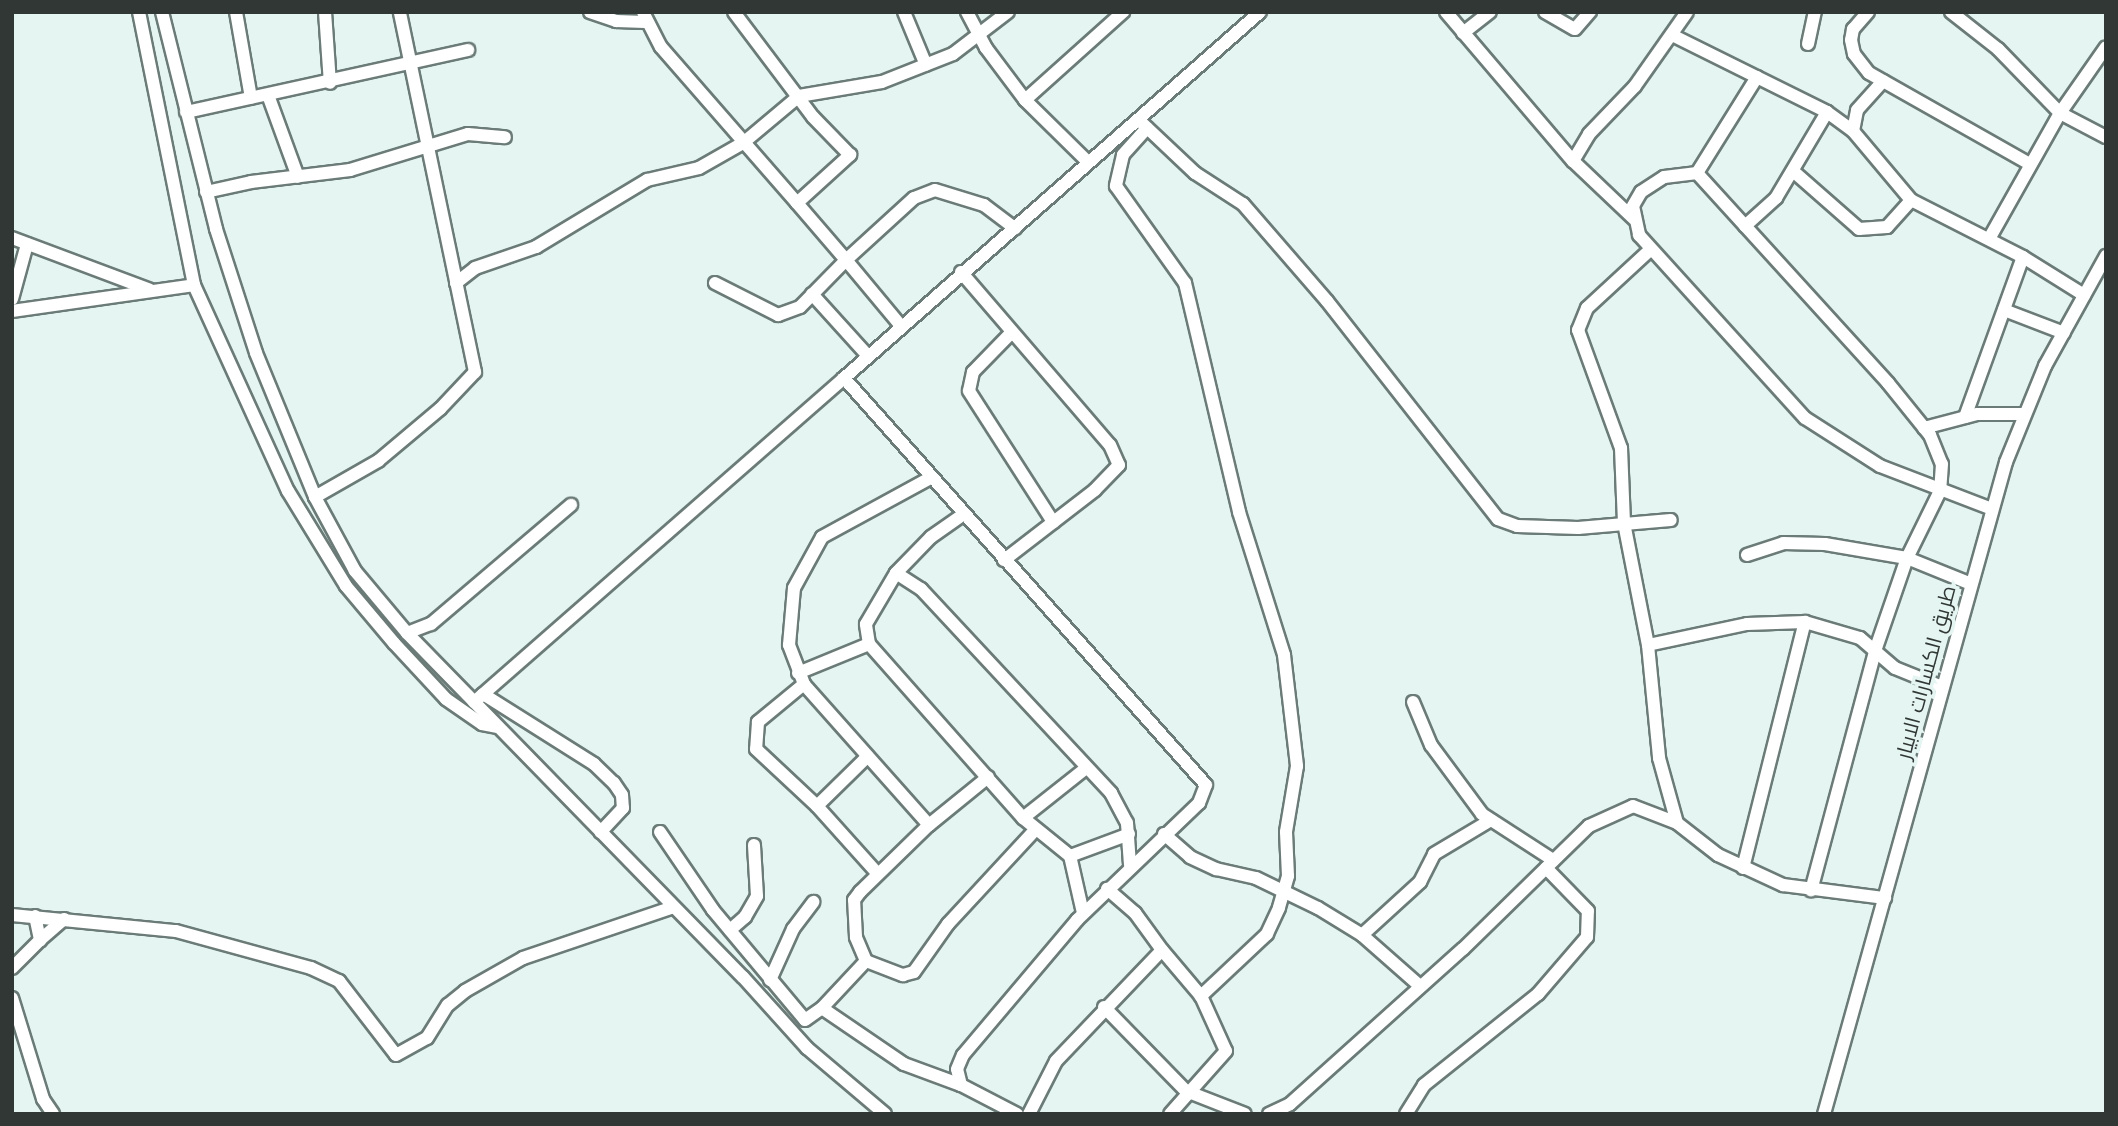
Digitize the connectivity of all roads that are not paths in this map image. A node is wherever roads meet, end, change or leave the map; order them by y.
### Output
1 (139, 12) edge
2 (162, 12) edge
3 (236, 12) edge
4 (325, 12) edge
5 (400, 12) edge
6 (590, 12) edge
7 (734, 12) edge
8 (905, 12) edge
9 (967, 12) edge
10 (1008, 12) edge
11 (1123, 12) edge
12 (1237, 12) edge
13 (1260, 12) edge
14 (1446, 12) edge
15 (1490, 12) edge
16 (1545, 12) edge
17 (1590, 12) edge
18 (1687, 12) edge
19 (1815, 12) edge
20 (1868, 12) edge
21 (1951, 12) edge
22 (644, 17) edge
23 (1246, 24) junction
24 (978, 33) junction
25 (1463, 33) junction
26 (1672, 35) junction
27 (1808, 44) dead end
28 (2106, 47) edge
29 (468, 50) dead end
30 (412, 65) junction
31 (926, 65) junction
32 (1758, 78) junction
33 (1883, 81) junction
34 (330, 83) junction
35 (268, 95) junction
36 (799, 96) junction
37 (251, 98) junction
38 (1025, 100) junction
39 (186, 112) junction
40 (1827, 112) junction
41 (2060, 113) junction
42 (1137, 118) junction
43 (1147, 128) junction
44 (1853, 131) junction
45 (505, 136) dead end
46 (2106, 137) edge
47 (743, 143) junction
48 (428, 144) junction
49 (1573, 160) junction
50 (1088, 162) junction
51 (2030, 164) junction
52 (1793, 171) junction
53 (1697, 173) junction
54 (298, 177) junction
55 (206, 192) junction
56 (1911, 200) junction
57 (797, 203) junction
58 (1634, 219) junction
59 (1745, 226) junction
60 (1015, 228) junction
61 (12, 239) edge
62 (1989, 239) junction
63 (27, 244) junction
64 (1651, 249) junction
65 (2106, 256) edge
66 (2023, 257) junction
67 (846, 260) junction
68 (961, 272) junction
69 (715, 283) dead end
70 (456, 284) junction
71 (194, 285) junction
72 (153, 291) junction
73 (812, 294) junction
74 (2084, 295) junction
75 (12, 299) edge
76 (2004, 310) junction
77 (12, 311) edge
78 (901, 326) junction
79 (1012, 332) junction
80 (2064, 333) junction
81 (868, 356) junction
82 (844, 378) junction
83 (2023, 414) junction
84 (1965, 417) junction
85 (1924, 428) junction
86 (930, 478) junction
87 (1940, 491) junction
88 (315, 497) junction
89 (571, 505) dead end
90 (1992, 509) junction
91 (963, 515) junction
92 (1671, 520) dead end
93 (1053, 522) junction
94 (1624, 523) junction
95 (1747, 555) dead end
96 (1907, 558) junction
97 (1003, 560) junction
98 (896, 573) junction
99 (1969, 583) junction
100 (1805, 622) junction
101 (407, 634) junction
102 (869, 644) junction
103 (1648, 645) junction
104 (1876, 648) junction
105 (801, 678) junction
106 (1942, 687) junction
107 (478, 698) junction
108 (1413, 702) dead end
109 (498, 727) junction
110 (868, 756) junction
111 (1086, 768) junction
112 (988, 777) junction
113 (817, 806) junction
114 (1023, 818) junction
115 (1490, 820) junction
116 (1677, 823) junction
117 (929, 825) junction
118 (1035, 830) junction
119 (601, 832) junction
120 (660, 832) dead end
121 (1129, 834) junction
122 (1164, 834) junction
123 (754, 845) dead end
124 (1070, 856) junction
125 (1550, 864) junction
126 (1130, 865) junction
127 (1743, 867) junction
128 (878, 874) junction
129 (1107, 889) junction
130 (1811, 890) junction
131 (1284, 892) junction
132 (1885, 898) junction
133 (813, 902) dead end
134 (674, 907) junction
135 (1083, 913) junction
136 (12, 915) edge
137 (35, 916) junction
138 (64, 919) junction
139 (730, 930) junction
140 (1363, 935) junction
141 (40, 940) junction
142 (1163, 950) junction
143 (866, 961) junction
144 (12, 968) edge
145 (770, 980) junction
146 (1419, 985) junction
147 (1200, 996) junction
148 (12, 998) edge
149 (1104, 1007) junction
150 (822, 1008) junction
151 (806, 1020) junction
152 (794, 1031) junction
153 (961, 1085) junction
154 (1186, 1091) junction
155 (53, 1114) edge
156 (885, 1114) edge
157 (1017, 1114) edge
158 (1029, 1114) edge
159 (1170, 1114) edge
160 (1245, 1114) edge
161 (1269, 1114) edge
162 (1406, 1114) edge
163 (1824, 1114) edge

1 - 71 street
2 - 39 street
3 - 37 street
4 - 34 street
5 - 30 street
6 - 22 street
7 - 36 street
8 - 31 street
9 - 24 street
10 - 24 street
11 - 38 street
12 - 23 street
13 - 23 street
14 - 25 street
15 - 25 street
16 - 17 street
18 - 26 street
19 - 27 street
20 - 33 street
21 - 41 street
22 - 47 street
23 - 42 street
24 - 31 street
24 - 38 street
25 - 49 street
26 - 32 street
26 - 49 street
28 - 41 street
29 - 30 street
30 - 34 street
30 - 48 street
31 - 36 street
32 - 40 street
32 - 53 street
33 - 44 street
33 - 51 street
34 - 35 street
35 - 37 street
35 - 54 street
36 - 47 street
36 - 57 street
37 - 39 street
38 - 50 street
39 - 55 street
40 - 44 street
40 - 52 street
41 - 46 street
41 - 51 street
42 - 43 street
42 - 50 street
43 - 94 street
43 - 131 street
44 - 56 street
45 - 48 street
47 - 57 street
47 - 70 street
48 - 54 street
48 - 70 street
49 - 58 street
50 - 60 street
51 - 62 street
52 - 56 street
52 - 59 street
53 - 58 street
53 - 59 street
54 - 55 street
55 - 88 street
56 - 62 street
57 - 67 street
58 - 64 street
59 - 85 street
60 - 67 street
60 - 68 street
61 - 63 street
62 - 66 street
63 - 72 street
63 - 75 street
64 - 87 street
64 - 94 street
65 - 74 street, طريق الكسارات الابيار
66 - 74 street
66 - 76 street
67 - 73 street
67 - 78 street
68 - 78 street
68 - 79 street
69 - 73 street
70 - 88 street
71 - 72 street
71 - 109 street
72 - 77 street
73 - 81 street
74 - 80 street, طريق الكسارات الابيار
76 - 80 street
76 - 84 street
78 - 81 street
79 - 93 street
79 - 93 street
80 - 83 street, طريق الكسارات الابيار
81 - 82 street
82 - 86 street
82 - 107 street
83 - 84 street
83 - 90 street, طريق الكسارات الابيار
84 - 85 street
85 - 87 street
86 - 91 street
86 - 105 street
87 - 90 street
87 - 96 street
88 - 101 street
89 - 101 street
90 - 99 street, طريق الكسارات الابيار
91 - 97 street
91 - 98 street
92 - 94 street
93 - 97 street
94 - 103 street
95 - 96 street
96 - 99 street
96 - 104 street
97 - 122 street
98 - 102 street
98 - 111 street
99 - 106 street, طريق الكسارات الابيار
100 - 103 street
100 - 104 street
100 - 127 street
101 - 107 street
102 - 105 street
102 - 112 street
103 - 116 street
104 - 106 street
104 - 130 street
105 - 110 street
105 - 113 street
106 - 132 street, طريق الكسارات الابيار
107 - 109 street
107 - 119 street
108 - 115 street
109 - 119 street
110 - 113 street
110 - 117 street
111 - 114 street
111 - 121 street
112 - 114 street
112 - 117 street
113 - 128 street
114 - 118 street
115 - 125 street
115 - 140 street
116 - 125 street
116 - 127 street
117 - 128 street
118 - 124 street
118 - 143 street
119 - 134 street
120 - 139 street
121 - 124 street
121 - 126 street
122 - 126 street
122 - 131 street
123 - 139 street
124 - 135 street
125 - 146 street
125 - 162 street
126 - 129 street
127 - 130 street
128 - 143 street
129 - 135 street
129 - 142 street
130 - 132 street
131 - 140 street
131 - 147 street
132 - 163 street, طريق الكسارات الابيار
133 - 145 street
134 - 138 street
134 - 152 street
135 - 153 street
136 - 137 street
137 - 138 street
137 - 141 street
138 - 141 street
139 - 145 street
140 - 146 street
141 - 144 street
142 - 147 street
142 - 149 street
143 - 150 street
145 - 151 street
146 - 161 street
147 - 154 street
148 - 155 street
149 - 154 street
149 - 158 street
150 - 151 street
150 - 153 street
151 - 152 street
152 - 156 street
153 - 157 street
154 - 159 street
154 - 160 street

